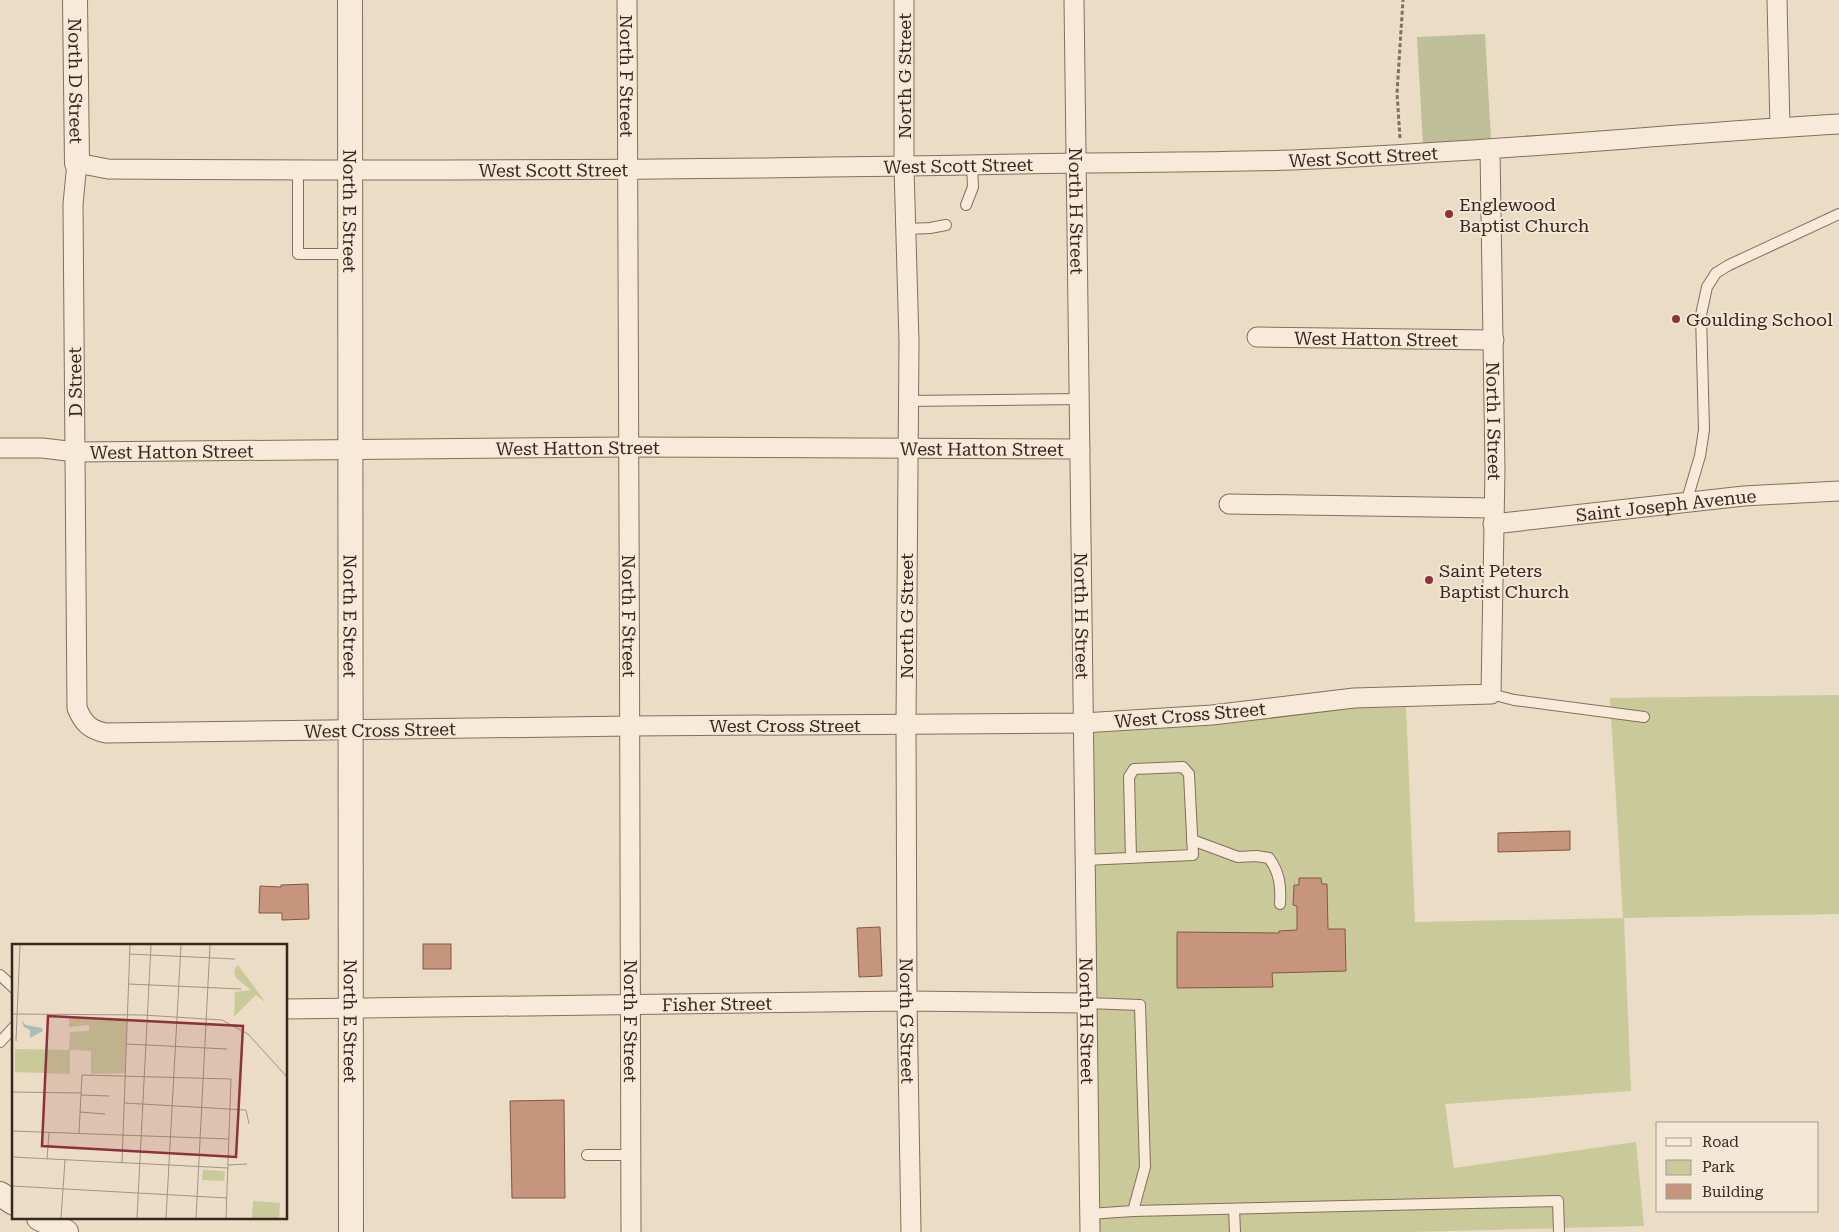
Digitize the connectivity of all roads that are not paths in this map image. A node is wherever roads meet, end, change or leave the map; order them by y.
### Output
1 (75, 0) edge
2 (350, 0) edge
3 (627, 0) edge
4 (904, 0) edge
5 (1074, 0) edge
6 (1778, 0) edge
7 (1839, 124) edge
8 (1780, 127) junction
9 (1490, 149) junction
10 (77, 162) junction
11 (1076, 163) junction
12 (972, 165) junction
13 (904, 167) junction
14 (298, 170) junction
15 (627, 170) junction
16 (350, 171) junction
17 (966, 204) dead end
18 (1839, 214) edge
19 (946, 225) dead end
20 (907, 229) junction
21 (350, 254) junction
22 (1257, 338) dead end
23 (1494, 340) junction
24 (1079, 400) junction
25 (908, 401) junction
26 (627, 447) junction
27 (0, 448) edge
28 (350, 449) junction
29 (907, 449) junction
30 (1080, 449) junction
31 (76, 452) junction
32 (1839, 491) edge
33 (1686, 503) junction
34 (1229, 504) dead end
35 (1493, 516) junction
36 (1491, 694) junction
37 (1644, 717) dead end
38 (82, 720) joint
39 (1082, 723) junction
40 (906, 724) junction
41 (631, 726) junction
42 (350, 730) junction
43 (1192, 840) junction
44 (1131, 858) junction
45 (1085, 860) junction
46 (1280, 904) dead end
47 (0, 975) edge
48 (12, 986) edge
49 (907, 1000) junction
50 (1087, 1003) junction
51 (631, 1005) junction
52 (351, 1008) junction
53 (288, 1009) edge
54 (12, 1029) edge
55 (1, 1040) edge
56 (587, 1155) dead end
57 (632, 1155) junction
58 (0, 1194) edge
59 (12, 1202) edge
60 (1234, 1209) junction
61 (1133, 1211) junction
62 (39, 1221) edge
63 (1090, 1223) edge
64 (66, 1232) edge
65 (351, 1232) edge
66 (632, 1232) edge
67 (912, 1232) edge
68 (1235, 1232) edge
69 (1559, 1232) edge

1 - 10 street, North D Street
2 - 16 street, North E Street
3 - 15 street, North F Street
4 - 13 street, North G Street
5 - 11 street, North H Street
6 - 8 street
7 - 8 street, West Scott Street
8 - 9 street, West Scott Street
9 - 11 street, West Scott Street
9 - 23 street, North I Street
10 - 14 street, West Scott Street
10 - 31 street, D Street
11 - 12 street, West Scott Street
11 - 24 street, North H Street
12 - 13 street, West Scott Street
12 - 17 lane
13 - 15 street, West Scott Street
13 - 20 street, North G Street
14 - 16 street, West Scott Street
14 - 21 lane
15 - 16 street, West Scott Street
15 - 26 street, North F Street
16 - 21 street, North E Street
18 - 33 lane
19 - 20 lane
20 - 25 street, North G Street
21 - 28 street, North E Street
22 - 23 street, West Hatton Street
23 - 35 street, North I Street
24 - 25 lane
24 - 30 street, North H Street
25 - 29 street, North G Street
26 - 28 street, West Hatton Street
26 - 29 street, West Hatton Street
26 - 41 street, North F Street
27 - 31 street, West Hatton Street
28 - 31 street, West Hatton Street
28 - 42 street, North E Street
29 - 30 street, West Hatton Street
29 - 40 street, North G Street
30 - 39 street, North H Street
31 - 38 street, D Street
32 - 33 street, Saint Joseph Avenue
33 - 35 street, Saint Joseph Avenue
34 - 35 street, Saint Joseph Avenue
35 - 36 street, North I Street
36 - 37 lane
36 - 39 street, West Cross Street
38 - 42 street, West Cross Street
39 - 40 street, West Cross Street
39 - 45 street, North H Street
40 - 41 street, West Cross Street
40 - 49 street, North G Street
41 - 42 street, West Cross Street
41 - 51 street, North F Street
42 - 52 street, North E Street
43 - 44 lane
43 - 44 lane
43 - 46 lane
44 - 45 lane
45 - 50 street, North H Street
47 - 48 lane
49 - 50 street, Fisher Street
49 - 51 street, Fisher Street
49 - 67 street, North G Street
50 - 61 lane
50 - 63 street, North H Street
51 - 52 street, Fisher Street
51 - 57 street, North F Street
52 - 53 street, Fisher Street
52 - 65 street, North E Street
54 - 55 lane
56 - 57 lane
57 - 66 street, North F Street
58 - 59 street
60 - 61 lane
60 - 68 lane
60 - 69 lane
61 - 63 lane
62 - 64 street

